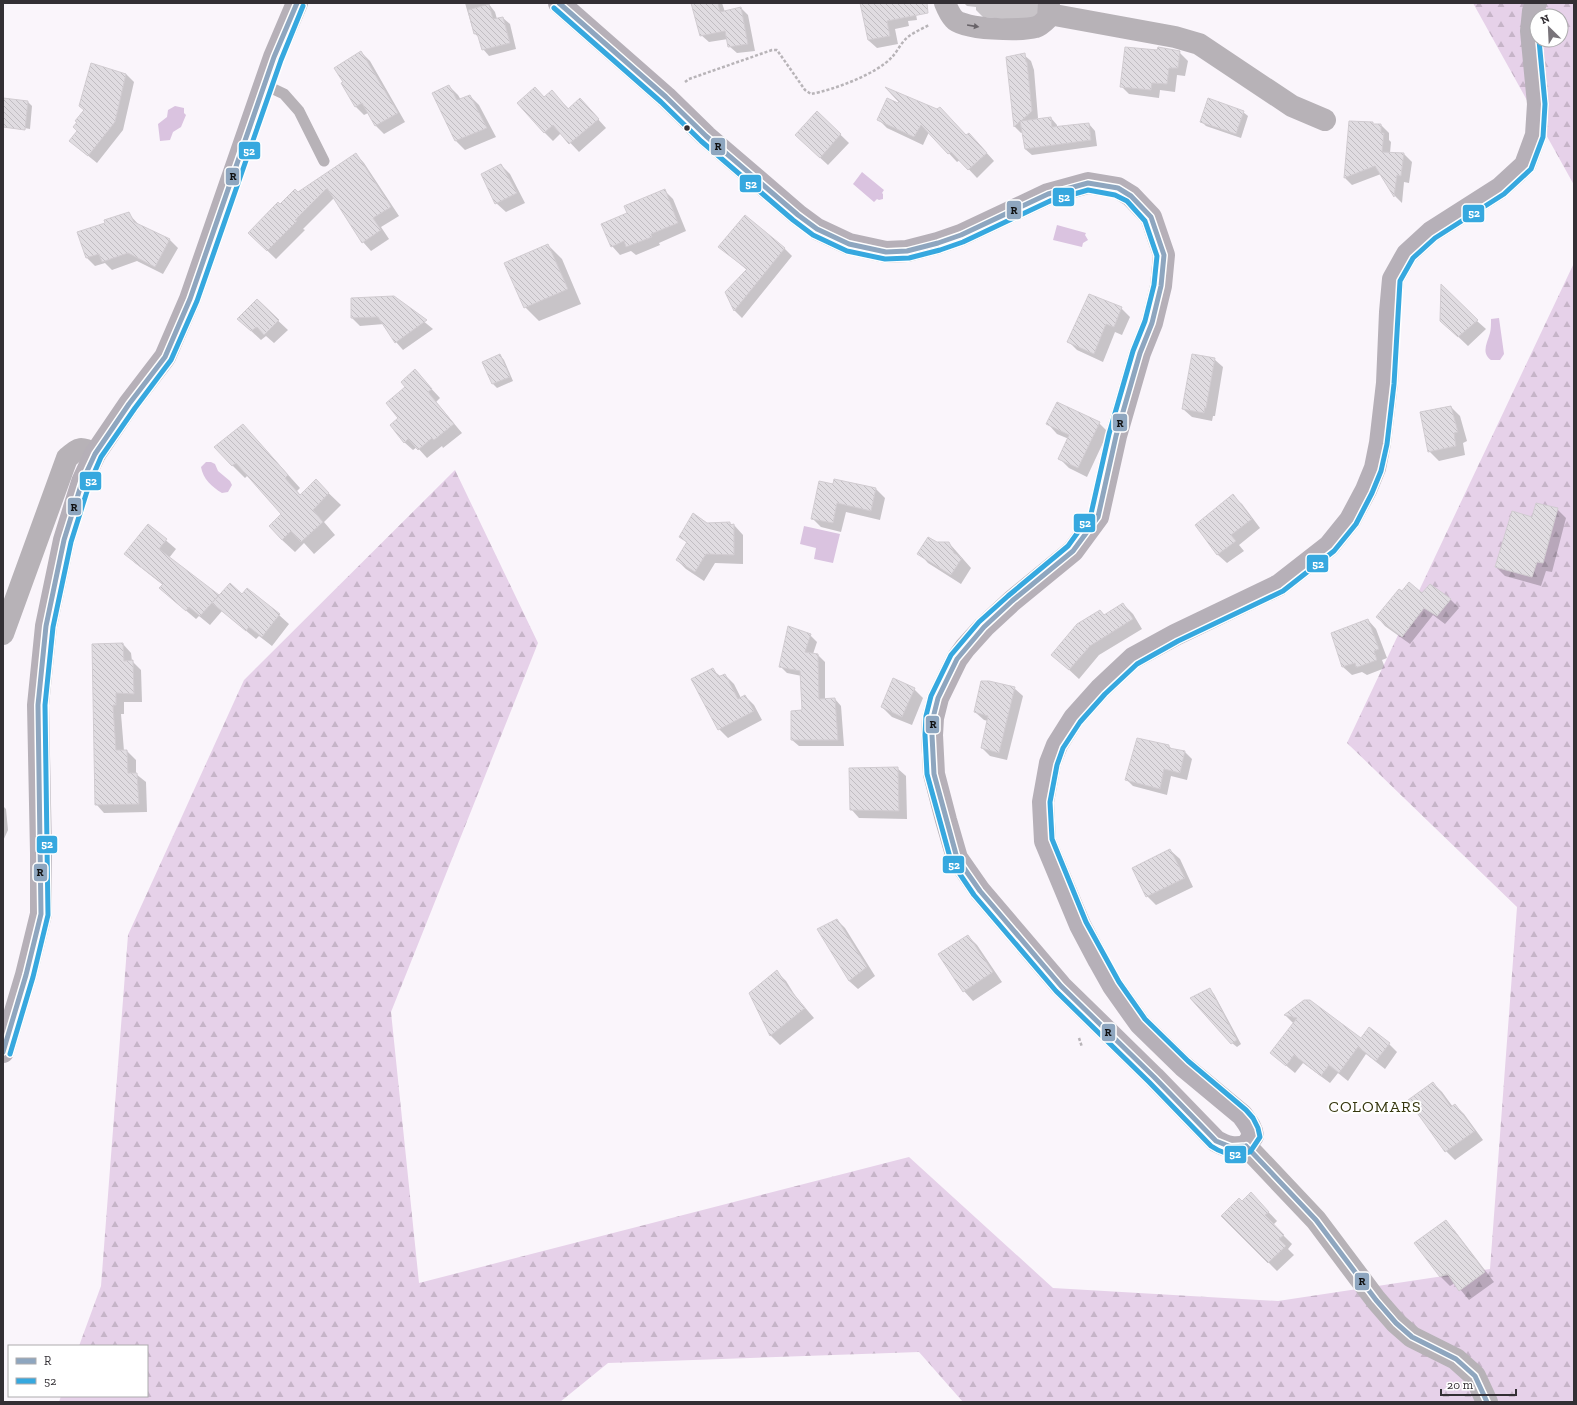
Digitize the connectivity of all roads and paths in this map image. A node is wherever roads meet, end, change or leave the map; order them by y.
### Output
1 (297, 3) edge
2 (559, 3) edge
3 (1536, 3) edge
4 (1049, 8) edge
5 (950, 12) edge
6 (265, 85) junction
7 (666, 97) junction
8 (1325, 120) dead end
9 (324, 160) dead end
10 (95, 454) junction
11 (3, 634) edge
12 (3, 1052) edge
13 (1246, 1146) junction
14 (1487, 1402) edge

1 - 6 main road
2 - 7 main road
3 - 13 main road
5 -> 4 street
4 - 8 street
5 - 7 path
6 - 9 lane
6 - 10 main road
7 - 13 main road
10 - 11 street
10 - 12 main road
13 - 14 street

